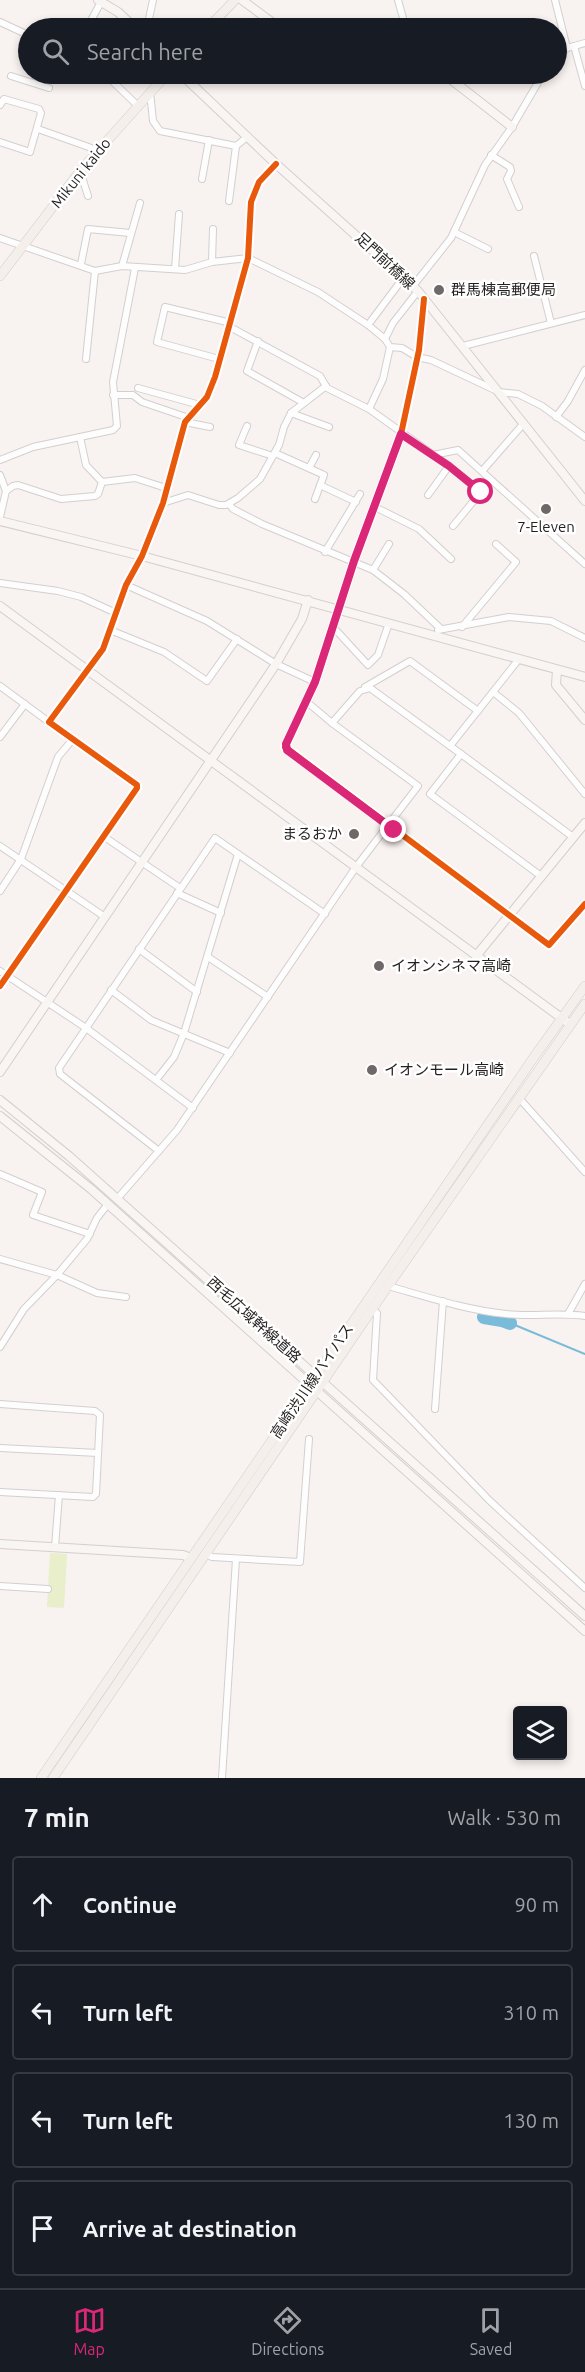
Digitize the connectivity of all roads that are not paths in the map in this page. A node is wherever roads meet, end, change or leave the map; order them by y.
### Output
1 (153, 0) edge
2 (234, 0) edge
3 (242, 0) edge
4 (398, 0) edge
5 (555, 0) edge
6 (100, 1) edge
7 (92, 18) edge
8 (124, 18) edge
9 (149, 18) edge
10 (217, 18) edge
11 (264, 18) edge
12 (403, 18) edge
13 (561, 18) edge
14 (0, 22) edge
15 (18, 30) edge
16 (567, 38) edge
17 (585, 43) edge
18 (570, 47) junction
19 (567, 49) edge
20 (11, 76) dead end
21 (18, 78) edge
22 (38, 84) edge
23 (116, 84) edge
24 (158, 84) edge
25 (191, 84) edge
26 (457, 84) edge
27 (537, 84) edge
28 (585, 86) edge
29 (49, 88) dead end
30 (150, 92) junction
31 (0, 105) edge
32 (138, 105) junction
33 (512, 127) junction
34 (38, 129) junction
35 (247, 137) junction
36 (209, 140) junction
37 (0, 142) edge
38 (236, 146) junction
39 (98, 150) junction
40 (491, 155) junction
41 (276, 164) junction
42 (80, 171) junction
43 (202, 179) dead end
44 (88, 196) dead end
45 (229, 201) dead end
46 (140, 203) dead end
47 (519, 207) dead end
48 (179, 214) dead end
49 (213, 229) dead end
50 (454, 232) junction
51 (130, 233) junction
52 (0, 238) edge
53 (22, 247) junction
54 (488, 249) dead end
55 (534, 256) dead end
56 (248, 258) junction
57 (212, 262) junction
58 (81, 264) junction
59 (122, 266) junction
60 (135, 268) junction
61 (175, 269) junction
62 (95, 271) junction
63 (0, 276) edge
64 (404, 277) junction
65 (416, 289) junction
66 (424, 299) junction
67 (585, 315) edge
68 (551, 323) junction
69 (230, 325) junction
70 (368, 325) junction
71 (385, 339) junction
72 (258, 341) junction
73 (463, 346) junction
74 (390, 347) junction
75 (417, 357) junction
76 (86, 358) dead end
77 (219, 359) junction
78 (585, 370) edge
79 (326, 386) junction
80 (138, 388) dead end
81 (499, 392) junction
82 (113, 395) junction
83 (304, 403) junction
84 (200, 405) junction
85 (369, 409) junction
86 (291, 413) junction
87 (556, 417) junction
88 (187, 420) junction
89 (524, 423) junction
90 (247, 426) dead end
91 (210, 427) dead end
92 (329, 427) dead end
93 (401, 434) junction
94 (80, 437) junction
95 (585, 437) edge
96 (274, 454) junction
97 (316, 455) dead end
98 (433, 455) junction
99 (0, 460) edge
100 (449, 466) junction
101 (309, 468) junction
102 (483, 470) junction
103 (0, 476) edge
104 (102, 482) junction
105 (320, 485) junction
106 (166, 488) junction
107 (6, 491) junction
108 (360, 494) dead end
109 (428, 495) dead end
110 (315, 499) dead end
111 (585, 501) edge
112 (356, 502) junction
113 (163, 503) junction
114 (229, 504) junction
115 (374, 506) junction
116 (0, 519) edge
117 (453, 525) dead end
118 (389, 544) dead end
119 (496, 544) dead end
120 (325, 552) junction
121 (142, 556) junction
122 (451, 559) dead end
123 (354, 561) junction
124 (585, 564) edge
125 (373, 570) junction
126 (0, 584) edge
127 (126, 585) junction
128 (308, 600) junction
129 (0, 606) edge
130 (340, 609) junction
131 (116, 614) junction
132 (389, 623) junction
133 (462, 627) junction
134 (334, 628) junction
135 (110, 630) junction
136 (437, 632) junction
137 (585, 638) edge
138 (237, 639) junction
139 (519, 659) junction
140 (276, 664) junction
141 (87, 670) junction
142 (557, 670) junction
143 (585, 677) edge
144 (315, 682) junction
145 (0, 686) edge
146 (365, 688) junction
147 (493, 692) junction
148 (307, 702) junction
149 (25, 704) junction
150 (478, 711) junction
151 (585, 720) edge
152 (49, 722) junction
153 (332, 723) junction
154 (0, 737) edge
155 (73, 739) junction
156 (450, 746) junction
157 (461, 754) junction
158 (211, 760) junction
159 (585, 794) edge
160 (585, 823) edge
161 (388, 825) junction
162 (104, 836) junction
163 (573, 837) junction
164 (0, 846) edge
165 (238, 854) junction
166 (21, 859) junction
167 (142, 862) junction
168 (356, 867) junction
169 (541, 876) junction
170 (67, 890) junction
171 (178, 890) junction
172 (0, 891) edge
173 (585, 904) edge
174 (221, 913) junction
175 (325, 914) junction
176 (510, 914) junction
177 (105, 917) junction
178 (139, 949) junction
179 (476, 956) junction
180 (208, 957) junction
181 (0, 971) edge
182 (7, 976) junction
183 (0, 986) edge
184 (585, 986) edge
185 (111, 990) junction
186 (197, 992) junction
187 (268, 996) junction
188 (46, 1002) junction
189 (585, 1004) edge
190 (565, 1021) junction
191 (86, 1028) junction
192 (184, 1033) junction
193 (230, 1053) junction
194 (0, 1072) edge
195 (156, 1080) junction
196 (519, 1098) junction
197 (0, 1100) edge
198 (193, 1108) junction
199 (0, 1116) edge
200 (159, 1151) junction
201 (585, 1172) edge
202 (0, 1174) edge
203 (117, 1199) junction
204 (108, 1204) junction
205 (90, 1234) junction
206 (0, 1259) edge
207 (57, 1275) junction
208 (585, 1284) edge
209 (388, 1286) junction
210 (126, 1297) dead end
211 (442, 1301) junction
212 (372, 1309) junction
213 (568, 1314) junction
214 (585, 1316) edge
215 (0, 1347) edge
216 (316, 1375) junction
217 (324, 1382) junction
218 (309, 1385) junction
219 (317, 1392) junction
220 (0, 1404) edge
221 (435, 1409) dead end
222 (309, 1439) dead end
223 (0, 1448) edge
224 (98, 1453) junction
225 (0, 1492) edge
226 (59, 1496) junction
227 (0, 1544) edge
228 (55, 1547) junction
229 (206, 1554) junction
230 (191, 1558) junction
231 (236, 1559) junction
232 (577, 1580) junction
233 (585, 1581) edge
234 (0, 1586) edge
235 (48, 1588) dead end
236 (585, 1588) edge
237 (585, 1616) edge
238 (585, 1631) edge
239 (41, 1778) edge
240 (52, 1778) edge
241 (222, 1778) edge

1 - 9 street
2 - 10 main road
3 - 11 street
4 - 12 street
5 - 13 street
6 - 7 street
6 - 8 street
14 - 15 street
16 - 18 street
17 - 18 street
18 - 19 street
18 - 28 street
20 - 21 street
22 - 29 street
23 - 32 street
24 - 30 main road, Mikuni kaido
25 - 35 street, 足門前橋線
26 - 33 street
27 - 33 street
30 - 32 main road, Mikuni kaido
30 - 36 street
31 - 34 street
32 - 39 main road, Mikuni kaido
33 - 40 street
34 - 37 street
34 - 39 street
35 - 38 street
35 - 41 street, 足門前橋線
36 - 38 street
36 - 43 street
38 - 45 street
39 - 42 main road, Mikuni kaido
40 - 47 street
40 - 50 street
41 - 56 street
41 - 64 street, 足門前橋線
42 - 44 street
42 - 53 main road, Mikuni kaido
46 - 51 street
48 - 61 street
49 - 57 street
50 - 54 street
50 - 65 street
51 - 58 street
51 - 59 street
52 - 53 street
53 - 58 street
53 - 63 main road, Mikuni kaido
55 - 68 street
56 - 57 street
56 - 69 street
56 - 70 street
57 - 61 street
58 - 62 street
59 - 60 street
59 - 62 street
60 - 61 street
60 - 82 street
62 - 76 street
64 - 65 street, 足門前橋線
64 - 70 street
65 - 66 street, 足門前橋線
65 - 71 street
66 - 73 street, 足門前橋線
66 - 75 street
67 - 68 street
68 - 73 street
69 - 72 street
69 - 77 street
69 - 77 street
70 - 71 street
71 - 74 street
72 - 79 street
72 - 83 street
73 - 81 street, 足門前橋線
74 - 75 street
74 - 85 street
75 - 81 street
75 - 93 street
77 - 84 street
78 - 87 street
79 - 83 street
79 - 85 street
80 - 84 street
81 - 87 street
81 - 89 street, 足門前橋線
82 - 88 street
82 - 94 street
83 - 86 street
84 - 88 street
85 - 93 street
86 - 92 street
86 - 96 street
87 - 95 street
88 - 91 street
88 - 106 street
89 - 102 street
89 - 111 street, 足門前橋線
90 - 96 street
93 - 98 street
93 - 115 street
94 - 99 street
94 - 104 street
96 - 101 street
96 - 114 street
97 - 101 street
98 - 100 street
98 - 102 street
100 - 109 street
100 - 117 street
101 - 105 street
102 - 124 street
103 - 107 street
104 - 106 street
104 - 107 street
105 - 110 street
105 - 112 street
106 - 113 street
107 - 116 street
108 - 112 street
112 - 120 street
113 - 114 street
113 - 121 street
114 - 120 street
115 - 122 street
115 - 123 street
116 - 121 street
118 - 125 street
119 - 133 street
120 - 123 street
121 - 127 street
121 - 128 street
123 - 125 street
123 - 130 street
125 - 136 street
126 - 131 street
127 - 131 street
127 - 138 street
128 - 130 street
128 - 140 street
129 - 141 street
130 - 132 street
130 - 134 street
131 - 135 street
132 - 134 street
132 - 136 street
133 - 136 street
133 - 137 street
134 - 144 street
135 - 138 street
135 - 141 street
136 - 139 street
138 - 140 street
139 - 142 street
139 - 147 street
140 - 144 street
140 - 158 street
141 - 152 street
141 - 158 street
142 - 143 street
142 - 151 street
144 - 148 street
145 - 149 street
146 - 150 street
146 - 153 street
146 - 156 street
147 - 150 street
147 - 159 street
148 - 153 street
148 - 161 street
149 - 152 street
149 - 154 street
150 - 156 street
152 - 155 street
153 - 161 street
155 - 162 street
155 - 166 street
156 - 157 street
157 - 163 street
157 - 169 street
158 - 167 street
158 - 168 street
160 - 163 street
161 - 168 street
161 - 176 street
162 - 167 street
162 - 170 street
163 - 169 street
164 - 166 street
165 - 171 street
165 - 174 street
165 - 175 street
166 - 170 street
166 - 172 street
167 - 171 street
167 - 177 street
168 - 175 street
168 - 179 street
169 - 176 street
170 - 177 street
170 - 182 street
171 - 174 street
171 - 178 street
173 - 176 street
174 - 180 street
175 - 187 street
176 - 179 street
177 - 188 street
178 - 185 street
178 - 186 street
179 - 190 street
180 - 186 street
180 - 187 street
181 - 182 street
182 - 183 street
182 - 188 street
184 - 190 main road, 高崎渋川線バイパス
185 - 191 street
185 - 192 street
186 - 192 street
187 - 193 street
188 - 191 street
188 - 194 street
189 - 190 main road, 高崎渋川線バイパス
190 - 196 main road, 高崎渋川線バイパス
190 - 216 main road, 高崎渋川線バイパス
191 - 195 street
191 - 200 street
192 - 193 street
192 - 195 street
193 - 198 street
195 - 198 street
196 - 201 street
196 - 209 main road, 高崎渋川線バイパス
197 - 203 street, 西毛広域幹線道路
198 - 200 street
199 - 204 street, 西毛広域幹線道路
200 - 203 street
202 - 205 street
203 - 216 street, 西毛広域幹線道路
204 - 205 street
204 - 218 street, 西毛広域幹線道路
205 - 207 street
206 - 207 street
207 - 210 street
207 - 215 street
208 - 213 street
209 - 211 street
209 - 212 main road, 高崎渋川線バイパス
211 - 213 street
211 - 221 street
212 - 217 main road, 高崎渋川線バイパス
212 - 232 street
213 - 214 street
216 - 217 street, 西毛広域幹線道路
216 - 218 main road, 高崎渋川線バイパス
217 - 219 main road, 高崎渋川線バイパス
217 - 237 street, 西毛広域幹線道路
218 - 219 street, 西毛広域幹線道路
218 - 230 main road, 高崎渋川線バイパス
219 - 229 main road, 高崎渋川線バイパス
219 - 238 street, 西毛広域幹線道路
220 - 224 street
222 - 231 street
223 - 224 street
224 - 226 street
225 - 226 street
226 - 228 street
227 - 228 street
228 - 230 street
229 - 231 street
229 - 240 main road, 高崎渋川線バイパス
230 - 239 main road, 高崎渋川線バイパス
231 - 241 street
232 - 233 street
232 - 236 street
234 - 235 street

